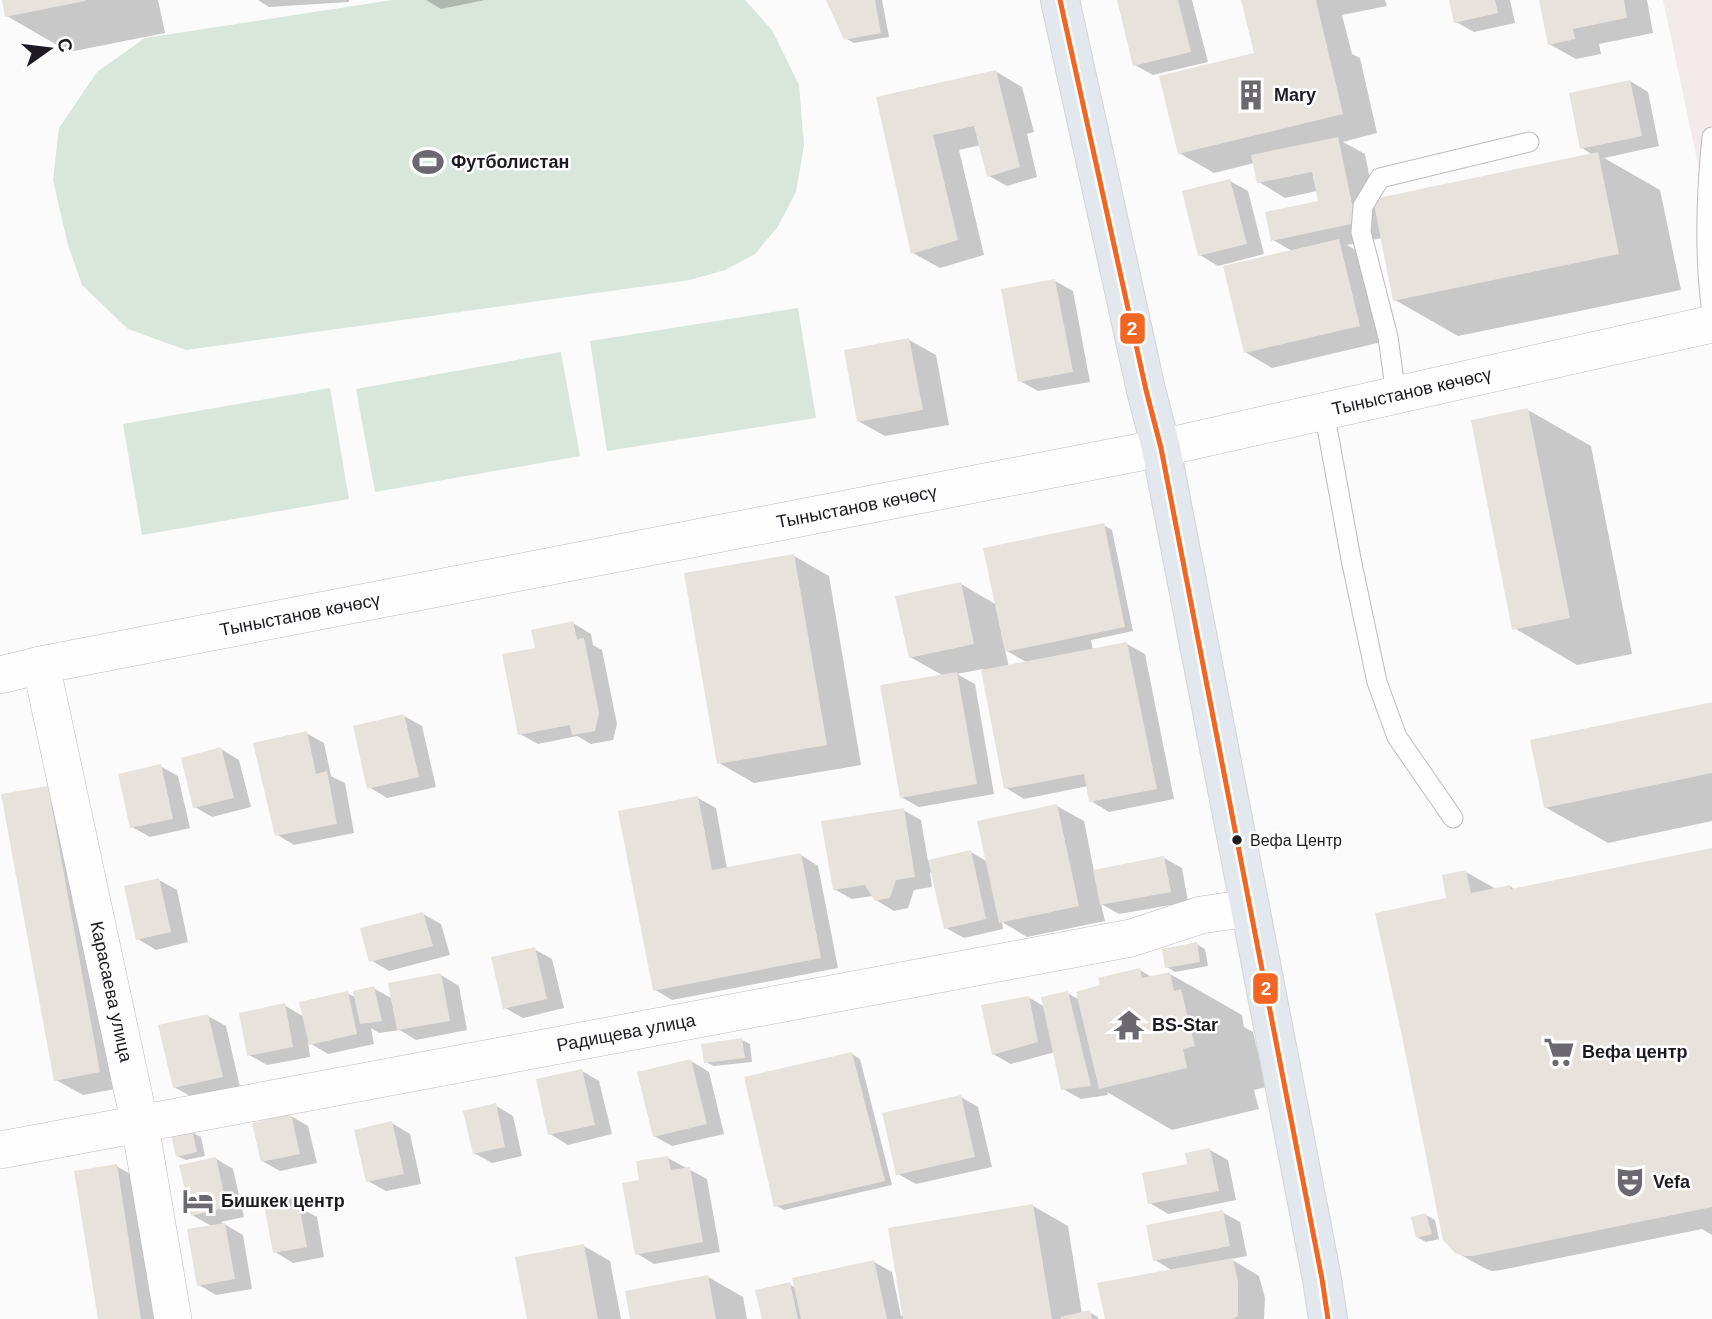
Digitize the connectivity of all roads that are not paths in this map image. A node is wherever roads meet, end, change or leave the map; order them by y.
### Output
1 (1060, 0) edge
2 (1712, 137) edge
3 (1529, 142) dead end
4 (1712, 313) edge
5 (1712, 324) edge
6 (1396, 395) junction
7 (1324, 411) junction
8 (1161, 448) junction
9 (41, 665) junction
10 (0, 675) edge
11 (1453, 818) dead end
12 (1250, 908) junction
13 (140, 1125) junction
14 (0, 1150) edge
15 (173, 1319) edge
16 (1328, 1319) edge

1 - 8 main road
2 - 4 lane
3 - 6 lane
5 - 6 street, Тыныстанов көчөсү
6 - 7 street, Тыныстанов көчөсү
7 - 8 street, Тыныстанов көчөсү
7 - 11 lane
8 - 9 street, Тыныстанов көчөсү
8 - 12 main road
9 - 10 street, Тыныстанов көчөсү
9 - 13 street, Карасаева улица
12 - 13 street, Радищева улица
12 - 16 main road
13 - 14 street, Радищева улица
13 - 15 street, Карасаева улица

